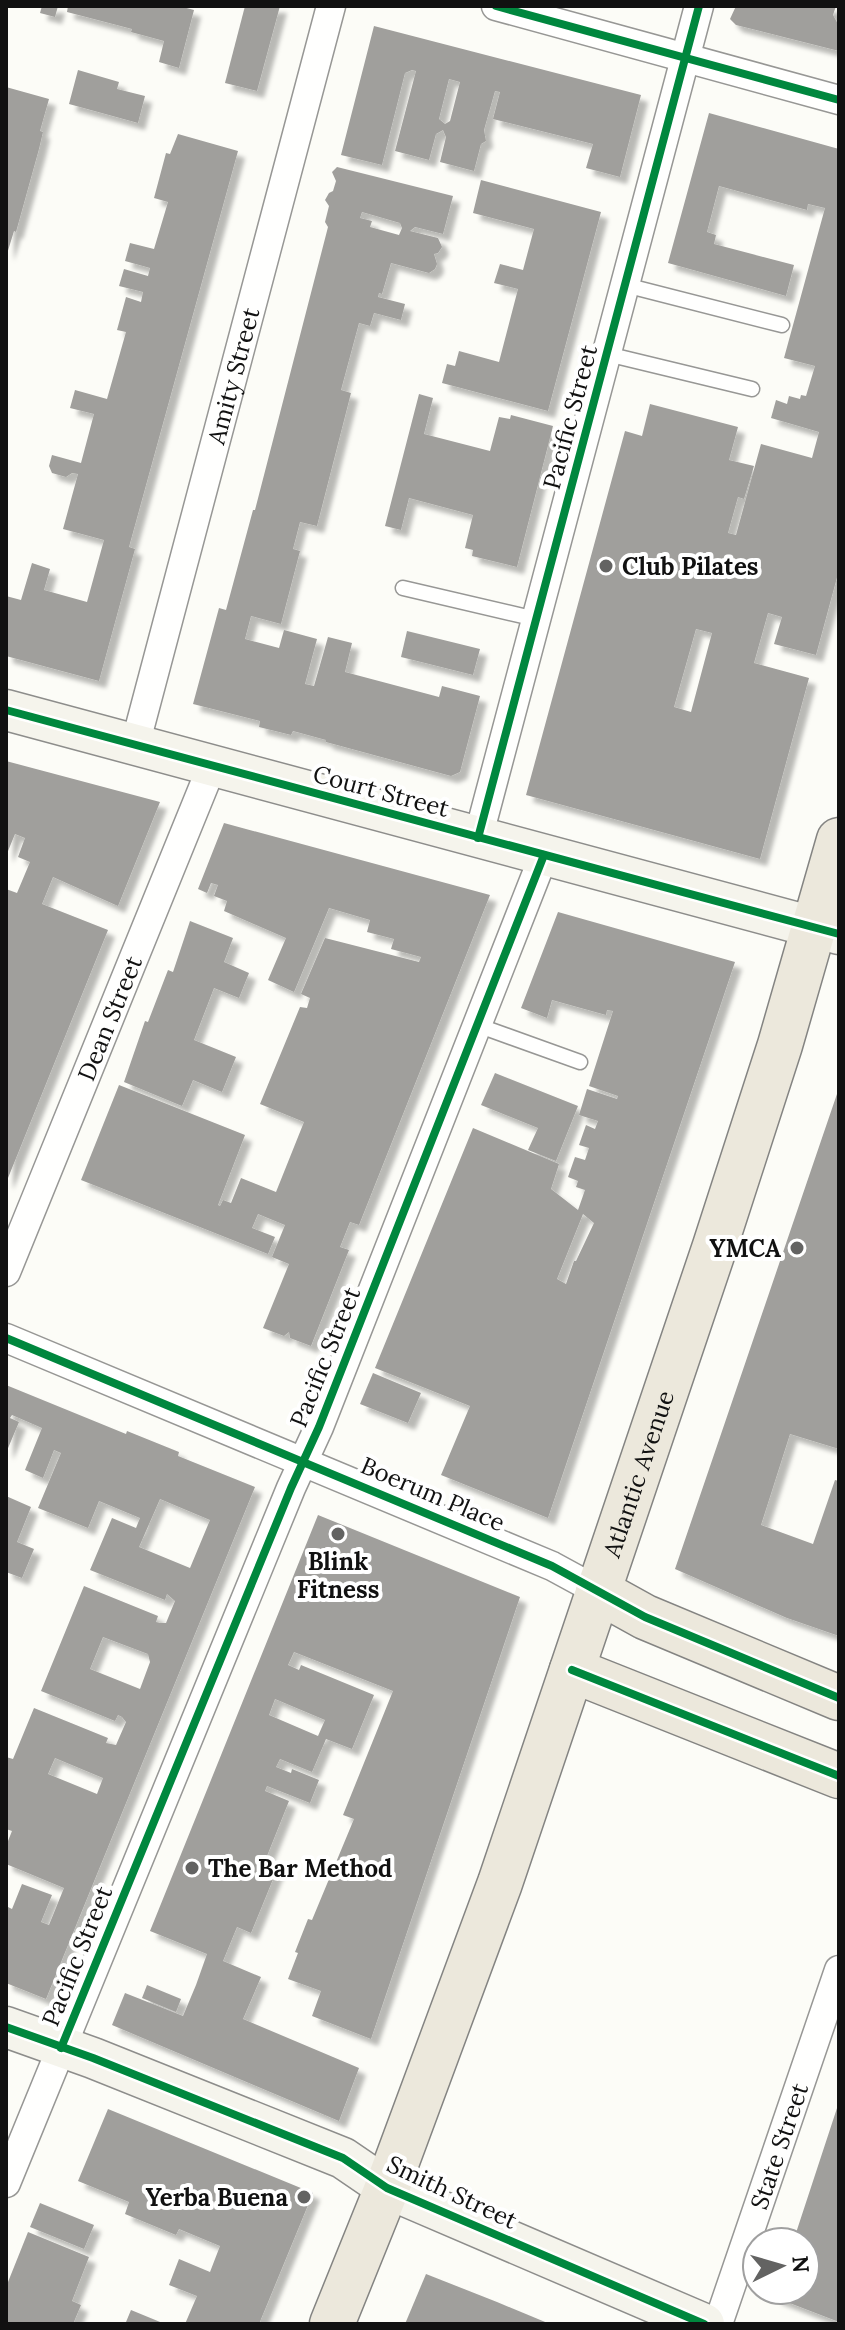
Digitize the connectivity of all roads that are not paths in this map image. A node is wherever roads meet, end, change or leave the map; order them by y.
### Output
1 (331, 6) edge
2 (496, 6) edge
3 (699, 6) edge
4 (685, 58) junction
5 (839, 100) edge
6 (625, 285) junction
7 (782, 325) dead end
8 (607, 354) junction
9 (752, 389) dead end
10 (403, 588) dead end
11 (536, 619) junction
12 (6, 710) edge
13 (135, 745) junction
14 (212, 766) junction
15 (478, 838) junction
16 (839, 840) edge
17 (544, 855) junction
18 (827, 931) edge
19 (477, 1025) junction
20 (580, 1062) dead end
21 (6, 1272) edge
22 (6, 1338) edge
23 (304, 1461) junction
24 (598, 1591) junction
25 (572, 1670) junction
26 (839, 1698) edge
27 (839, 1776) edge
28 (839, 1970) edge
29 (6, 2027) edge
30 (61, 2048) junction
31 (6, 2183) edge
32 (387, 2188) junction
33 (332, 2324) edge
34 (704, 2324) edge
35 (718, 2324) edge

1 - 13 street, Amity Street
2 - 4 street
3 - 4 street, Pacific Street
4 - 5 street
4 - 6 street, Pacific Street
6 - 7 lane
6 - 8 street, Pacific Street
8 - 9 lane
8 - 11 street, Pacific Street
10 - 11 lane
11 - 15 street, Pacific Street
12 - 13 street, Court Street
13 - 14 street, Court Street
14 - 15 street, Court Street
14 - 21 street, Dean Street
15 - 17 street, Court Street
16 - 18 main road, Atlantic Avenue
17 - 18 street, Court Street
17 - 19 street, Pacific Street
18 - 24 main road, Atlantic Avenue
19 - 20 lane
19 - 23 street, Pacific Street
22 - 23 street, Boerum Place
23 - 24 street, Boerum Place
23 - 30 street, Pacific Street
24 - 25 main road, Atlantic Avenue
24 - 26 main road, Boerum Place
25 - 27 main road
25 - 32 main road, Atlantic Avenue
28 - 35 street, State Street
29 - 30 street, Smith Street
30 - 31 street, Pacific Street
30 - 32 street, Smith Street
32 - 33 main road, Atlantic Avenue
32 - 34 street, Smith Street

